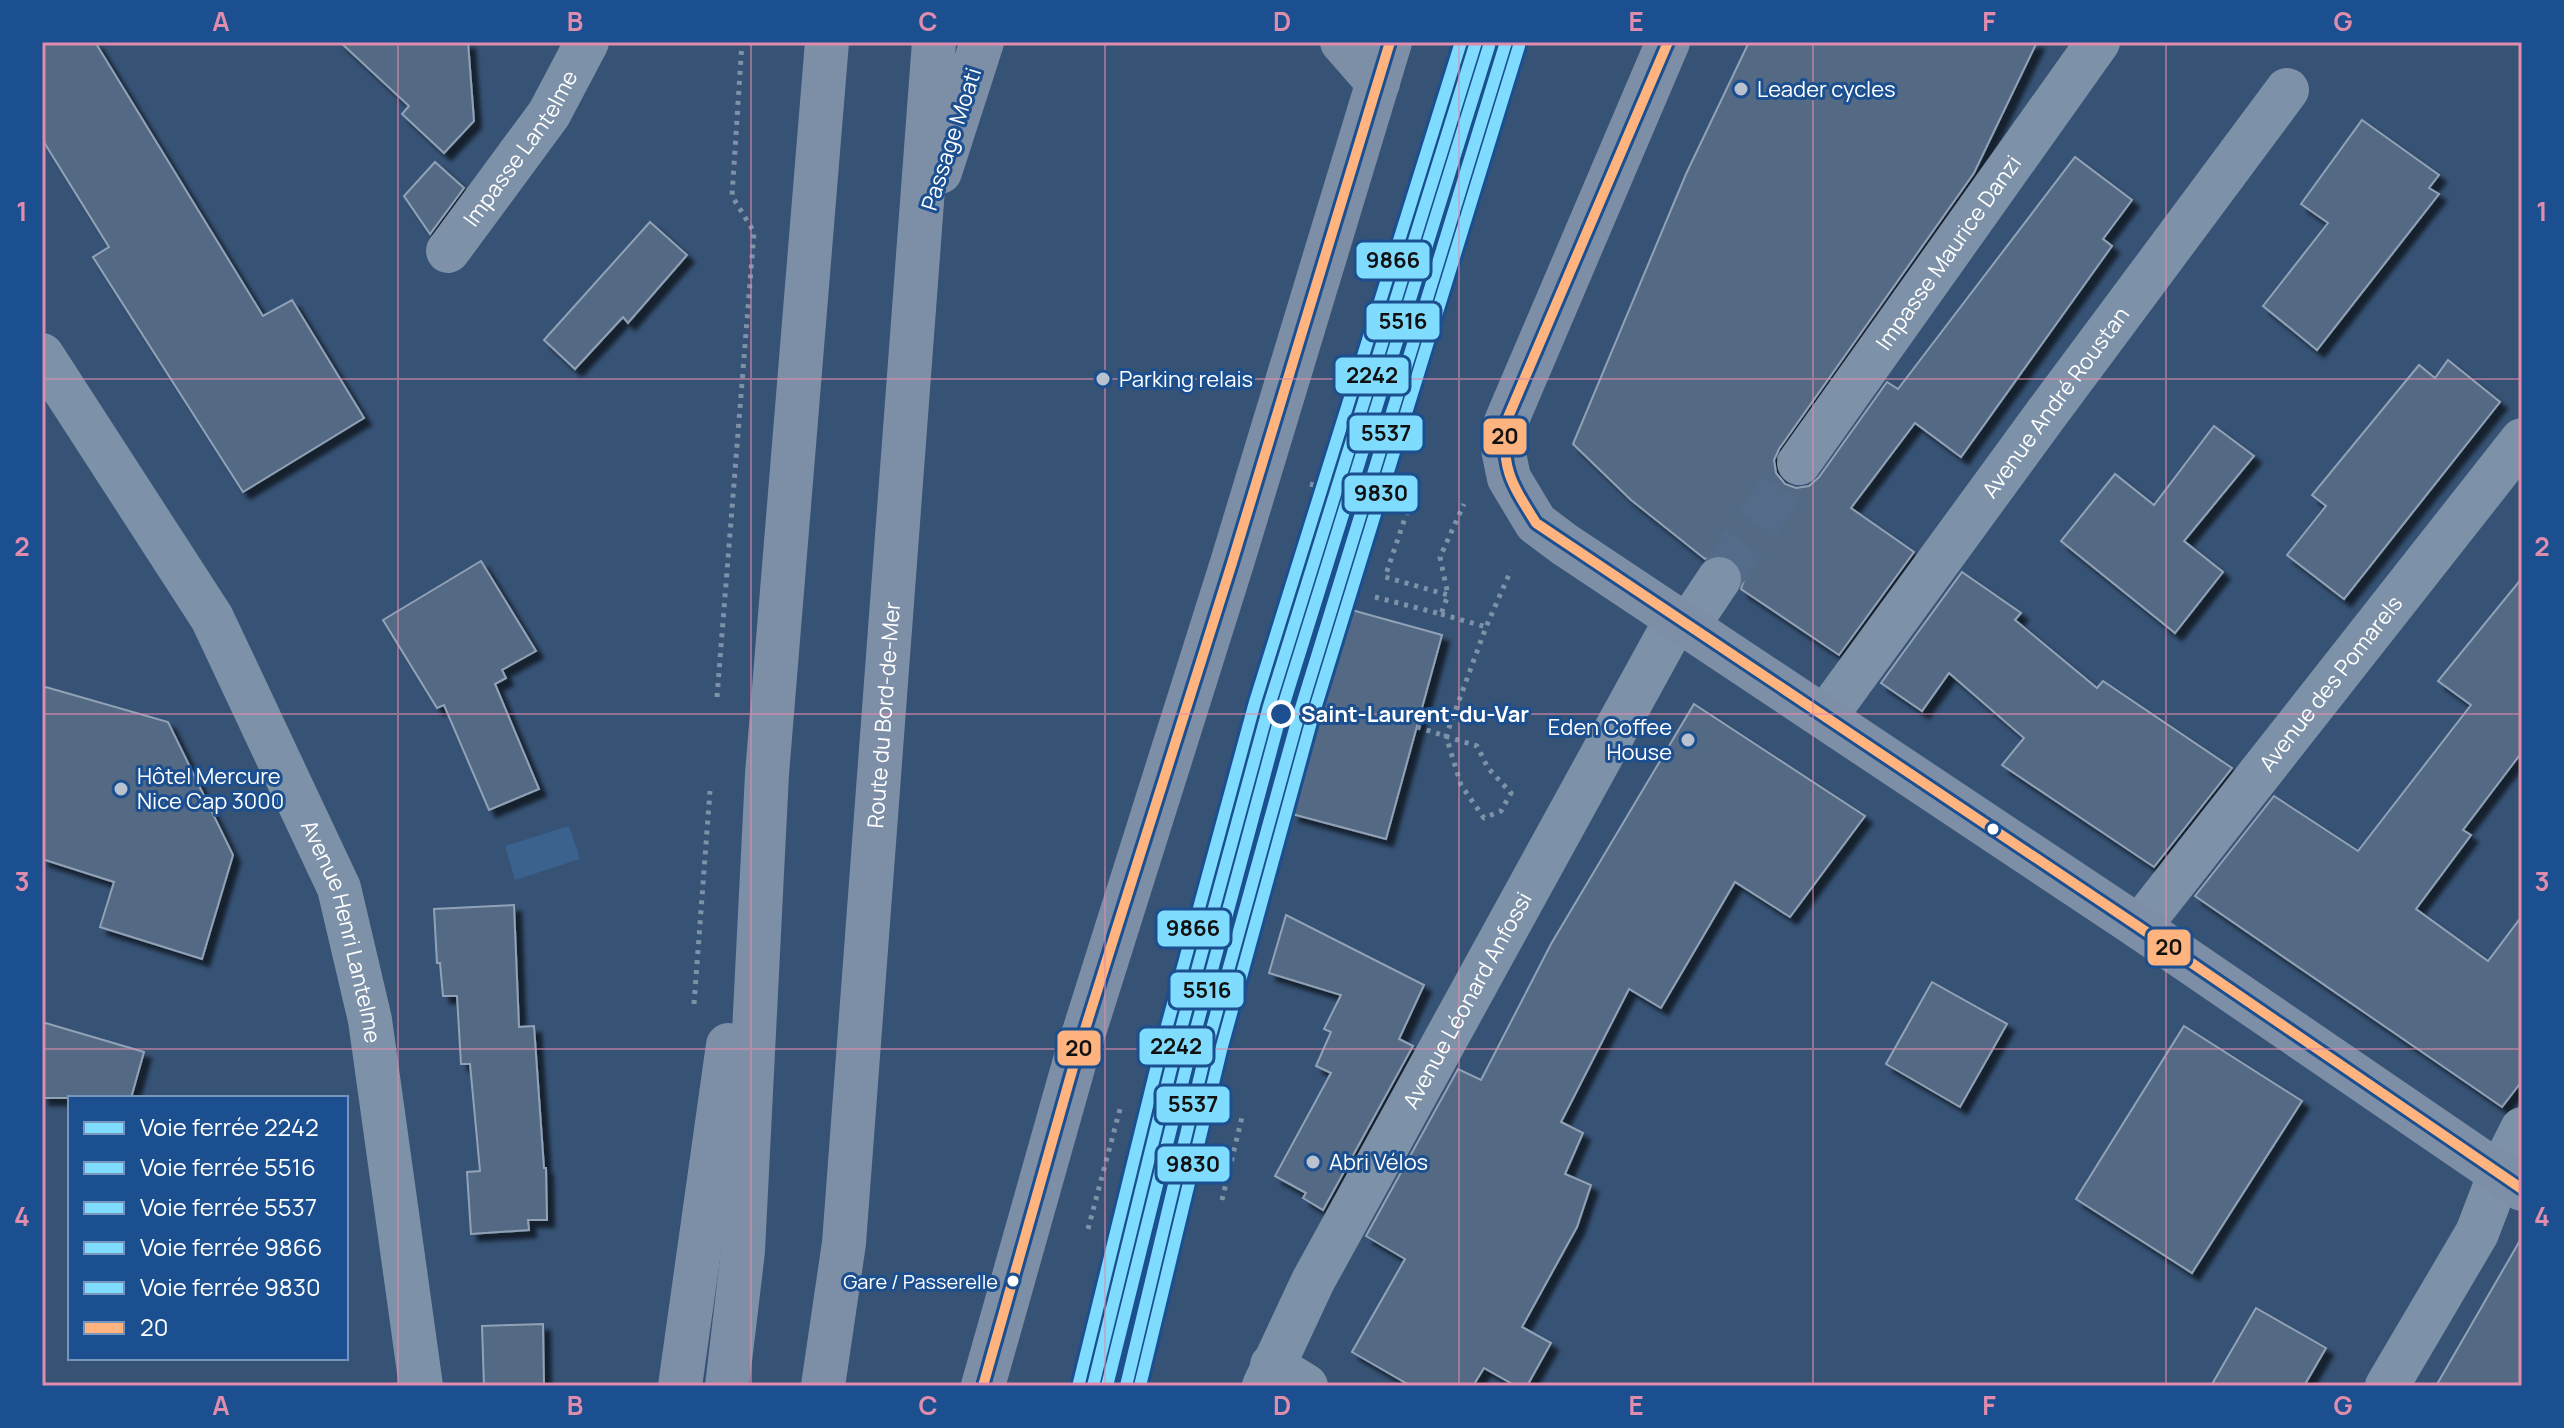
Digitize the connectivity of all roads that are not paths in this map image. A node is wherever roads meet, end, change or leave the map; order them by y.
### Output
1 (587, 42) edge
2 (827, 42) edge
3 (934, 42) edge
4 (982, 42) edge
5 (1342, 42) edge
6 (1390, 42) edge
7 (1668, 42) edge
8 (2098, 42) edge
9 (1378, 83) junction
10 (2287, 90) dead end
11 (919, 235) junction
12 (448, 251) dead end
13 (42, 355) edge
14 (2522, 440) edge
15 (1799, 463) tunnel mouth
16 (1719, 579) tunnel mouth
17 (1682, 623) junction
18 (1825, 717) junction
19 (767, 774) junction
20 (2139, 927) junction
21 (2522, 1129) edge
22 (2511, 1181) edge
23 (1281, 1379) edge
24 (421, 1386) edge
25 (680, 1386) edge
26 (727, 1386) edge
27 (823, 1386) edge
28 (983, 1386) edge
29 (2387, 1386) edge

1 - 12 street, Impasse Lantelme
2 - 19 main road
3 - 11 main road, Route du Bord-de-Mer
4 - 11 main road, Passage Moati
5 - 9 main road
6 - 9 main road
7 - 17 main road
8 - 15 street, Impasse Maurice Danzi
9 - 28 main road
10 - 18 street, Avenue André Roustan
11 - 27 main road, Route du Bord-de-Mer
13 - 24 street, Avenue Henri Lantelme
14 - 20 street, Avenue des Pomarels
16 - 17 street
17 - 18 main road
17 - 23 street, Avenue Léonard Anfossi
18 - 20 main road
19 - 25 main road
19 - 26 main road
20 - 22 main road
21 - 22 street
22 - 29 street

